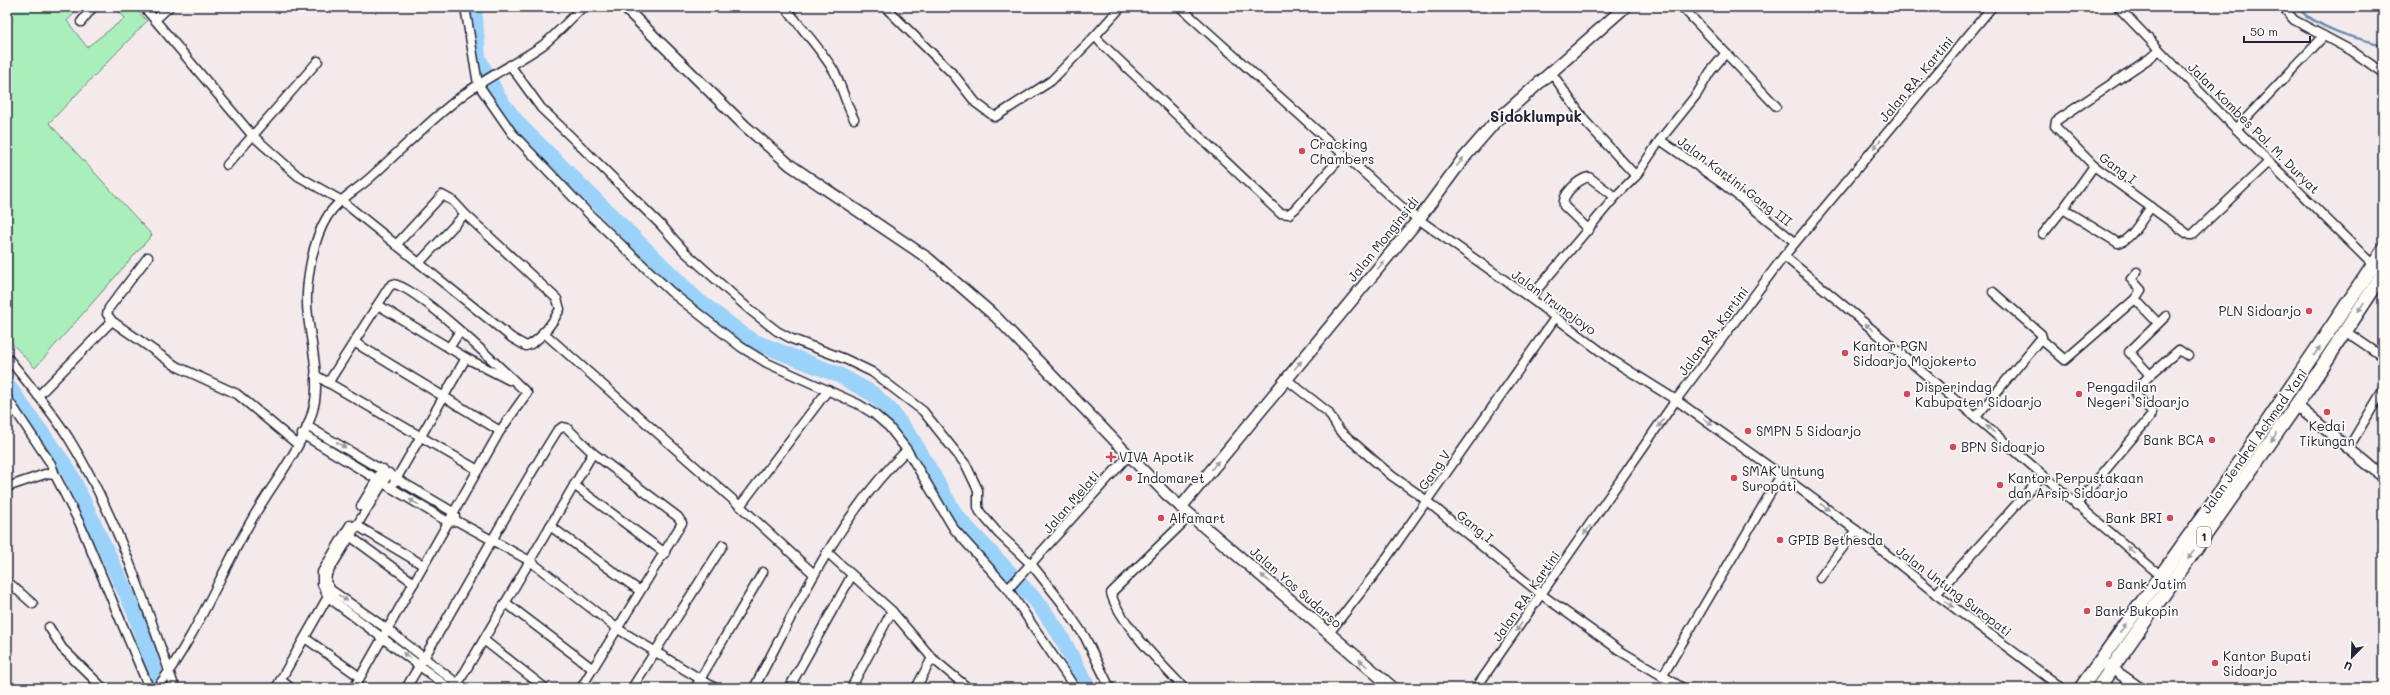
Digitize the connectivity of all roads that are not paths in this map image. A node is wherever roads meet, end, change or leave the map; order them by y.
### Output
1 (93, 7) edge
2 (144, 7) edge
3 (169, 7) edge
4 (465, 7) edge
5 (583, 7) edge
6 (624, 7) edge
7 (785, 7) edge
8 (885, 7) edge
9 (1121, 7) edge
10 (1180, 7) edge
11 (1625, 7) edge
12 (1682, 7) edge
13 (1992, 7) edge
14 (2118, 7) edge
15 (2283, 7) edge
16 (155, 20) junction
17 (81, 22) dead end
18 (1095, 36) junction
19 (2324, 36) junction
20 (2159, 50) junction
21 (1725, 54) junction
22 (318, 61) dead end
23 (510, 65) junction
24 (1551, 72) junction
25 (2383, 74) edge
26 (481, 82) junction
27 (1776, 106) dead end
28 (854, 119) dead end
29 (2236, 129) junction
30 (252, 135) junction
31 (1660, 140) junction
32 (1343, 155) junction
33 (2270, 162) junction
34 (227, 166) dead end
35 (2094, 166) junction
36 (1636, 176) junction
37 (1615, 197) junction
38 (342, 201) junction
39 (2151, 207) junction
40 (2063, 210) junction
41 (465, 214) junction
42 (1418, 220) junction
43 (1589, 230) junction
44 (2043, 234) dead end
45 (1795, 242) junction
46 (396, 245) junction
47 (2383, 251) edge
48 (1784, 256) junction
49 (148, 257) dead end
50 (419, 263) junction
51 (2138, 272) dead end
52 (2380, 272) edge
53 (1993, 292) dead end
54 (1530, 298) junction
55 (2134, 299) junction
56 (378, 305) junction
57 (2166, 316) dead end
58 (1555, 318) junction
59 (112, 321) junction
60 (2158, 323) junction
61 (460, 331) junction
62 (2345, 331) junction
63 (543, 332) junction
64 (2041, 339) junction
65 (354, 342) junction
66 (449, 348) junction
67 (2188, 356) dead end
68 (7, 357) edge
69 (2383, 357) edge
70 (466, 358) junction
71 (315, 375) junction
72 (2150, 375) junction
73 (1286, 379) junction
74 (328, 383) junction
75 (518, 386) junction
76 (828, 390) junction
77 (2383, 390) edge
78 (38, 396) junction
79 (7, 398) edge
80 (443, 398) junction
81 (1676, 400) junction
82 (2296, 405) junction
83 (1976, 417) junction
84 (307, 426) junction
85 (500, 431) junction
86 (302, 434) junction
87 (420, 437) junction
88 (297, 444) junction
89 (2349, 447) junction
90 (907, 450) junction
91 (593, 453) junction
92 (1129, 455) junction
93 (478, 470) junction
94 (386, 471) junction
95 (55, 475) junction
96 (1781, 475) junction
97 (2042, 476) junction
98 (2383, 477) edge
99 (397, 478) junction
100 (380, 481) junction
101 (574, 485) junction
102 (7, 487) edge
103 (391, 488) junction
104 (1426, 501) junction
105 (2076, 505) junction
106 (740, 506) junction
107 (1181, 506) junction
108 (453, 512) junction
109 (1191, 514) junction
110 (457, 520) junction
111 (448, 522) junction
112 (356, 525) junction
113 (550, 526) junction
114 (1856, 530) junction
115 (347, 535) junction
116 (493, 540) junction
117 (723, 545) dead end
118 (827, 552) junction
119 (665, 553) junction
120 (530, 561) junction
121 (422, 565) junction
122 (1029, 567) junction
123 (763, 572) dead end
124 (814, 574) junction
125 (852, 574) junction
126 (2160, 575) junction
127 (1820, 578) dead end
128 (7, 581) edge
129 (414, 584) junction
130 (1011, 586) junction
131 (640, 591) junction
132 (329, 593) junction
133 (1936, 594) junction
134 (1542, 595) junction
135 (506, 603) junction
136 (33, 604) dead end
137 (892, 611) junction
138 (49, 627) dead end
139 (387, 628) junction
140 (618, 629) junction
141 (1329, 633) junction
142 (383, 636) junction
143 (305, 638) junction
144 (484, 641) junction
145 (656, 651) junction
146 (932, 658) junction
147 (2100, 660) junction
148 (422, 662) junction
149 (593, 668) junction
150 (2112, 668) junction
151 (167, 675) junction
152 (2090, 675) junction
153 (360, 677) junction
154 (1662, 677) junction
155 (280, 680) junction
156 (700, 680) junction
157 (2103, 686) edge
158 (459, 687) edge
159 (103, 688) edge
160 (149, 688) edge
161 (157, 688) edge
162 (175, 688) edge
163 (276, 688) edge
164 (291, 688) edge
165 (354, 688) edge
166 (406, 688) edge
167 (449, 688) edge
168 (545, 688) edge
169 (580, 688) edge
170 (632, 688) edge
171 (695, 688) edge
172 (715, 688) edge
173 (754, 688) edge
174 (789, 688) edge
175 (851, 688) edge
176 (916, 688) edge
177 (968, 688) edge
178 (1075, 688) edge
179 (1110, 688) edge
180 (1184, 688) edge
181 (1393, 688) edge
182 (1476, 688) edge
183 (1683, 688) edge
184 (2062, 688) edge
185 (2080, 688) edge
186 (2140, 688) edge

1 - 17 street
2 - 16 street
3 - 16 street
4 - 26 street
5 - 23 street
6 - 92 street
7 - 28 street
8 - 18 street
9 - 18 street
10 - 32 street, Jalan Trunojoyo
11 - 24 main road, Jalan Monginsidi
12 - 21 street
13 -> 45 street, Jalan RA. Kartini
14 - 20 street, Jalan Kombes Pol. M. Duryat
15 - 19 street
16 - 30 street
18 - 32 street
19 - 25 street
19 - 29 street
20 - 29 street, Jalan Kombes Pol. M. Duryat
20 - 35 street, Gang I
21 - 27 street
21 - 31 street
22 - 30 street
23 - 26 street
23 - 122 street
24 - 36 street
42 -> 24 main road, Jalan Monginsidi
26 - 38 street
26 - 76 street
29 - 33 street, Jalan Kombes Pol. M. Duryat
30 - 34 street
30 - 38 street
31 - 36 street
31 - 45 street, Jalan Kartini Gang III
32 - 42 street, Jalan Trunojoyo
33 - 39 street, Gang I
33 - 52 street, Jalan Kombes Pol. M. Duryat
35 - 39 street, Gang I
35 - 40 street
36 - 37 street
37 - 43 street
37 - 43 street
38 - 46 street
38 - 71 street
39 - 40 street
40 - 44 street
41 - 46 street
41 - 50 street
41 - 63 street
42 - 54 street, Jalan Trunojoyo
73 -> 42 main road, Jalan Monginsidi
43 - 54 street
45 - 48 street, Jalan RA. Kartini
46 - 50 street
47 - 52 highway, Jalan Jendral Achmad Yani / 1
48 - 81 street, Jalan RA. Kartini
83 -> 48 street
49 - 59 street
50 - 63 street
51 - 55 street
52 -> 62 highway, Jalan Jendral Achmad Yani / 1
126 -> 52 highway, Jalan Jendral Achmad Yani / 1
53 - 64 street
54 - 58 street, Jalan Trunojoyo
55 - 60 street
55 - 64 street
56 - 61 street
56 - 65 street
56 - 66 street
57 - 60 street
58 - 81 street, Jalan Trunojoyo
58 - 104 street, Gang V
59 - 78 street
59 - 88 street
60 - 72 street
61 - 66 street
61 - 75 street
62 - 69 street
62 - 82 highway, Jalan Jendral Achmad Yani / 1
63 - 106 street
64 - 83 street
65 - 74 street
65 - 80 street
66 - 70 street
67 - 72 street
68 - 78 street
70 - 75 street
70 - 80 street
71 - 74 street
71 - 84 street
72 - 105 street
73 - 104 street, Gang I
107 -> 73 main road, Jalan Monginsidi
74 - 87 street
75 - 85 street
76 - 90 street
76 - 106 street
77 - 89 street
78 - 151 street
79 - 95 street
80 - 85 street
80 - 87 street
81 -> 96 street, Jalan Untung Suropati
81 -> 134 street, Jalan RA. Kartini
82 - 89 street
82 -> 150 highway, Jalan Jendral Achmad Yani / 1
97 -> 83 street
84 - 86 street
84 -> 94 street
85 - 93 street
86 - 88 street
86 - 100 street
87 - 93 street
87 - 99 street
88 - 151 street
89 - 98 street
90 - 118 street
90 - 130 street
91 - 101 street
91 - 116 street
91 - 119 street
92 - 107 street
92 - 122 street, Jalan Melati
93 - 108 street
94 - 99 street
94 - 100 street
95 - 102 street
95 - 160 street
96 -> 114 street, Jalan Untung Suropati
96 - 154 street
97 - 105 street
97 - 133 street
99 - 103 street
99 - 108 street
100 - 103 street
100 - 112 street
100 - 115 street
101 - 113 street
101 - 119 street
111 -> 103 street
104 - 134 street, Gang I
104 - 141 street, Gang V
126 -> 105 street
106 - 124 street
107 - 109 main road, Jalan Yos Sudarso
108 - 110 street
108 - 111 street
141 -> 109 main road, Jalan Yos Sudarso
109 - 180 street
110 - 111 street
110 - 116 street
111 - 121 street
112 - 115 street
112 - 121 street
113 - 120 street
113 - 131 street
114 - 127 street
114 - 133 street, Jalan Untung Suropati
115 - 129 street
115 - 132 street
116 - 120 street
116 - 148 street
117 - 145 street
118 - 124 street
118 - 125 street
119 - 131 street
120 - 135 street
120 - 140 street
121 - 129 street
122 - 130 street, Jalan Melati
122 - 179 street
123 - 156 street
124 - 173 street
125 - 137 street
125 - 174 street
147 -> 126 highway, Jalan Jendral Achmad Yani / 1
128 - 136 street
129 - 139 street
130 - 178 street
131 - 140 street
132 -> 139 street
132 - 142 street
132 - 143 street
133 -> 184 street, Jalan Untung Suropati
134 - 154 street, Gang I
134 -> 182 street, Jalan RA. Kartini
135 - 144 street
135 - 149 street
137 - 146 street
137 - 175 street
138 - 159 street
139 - 142 street
139 - 148 street
140 - 145 street
140 - 149 street
181 -> 141 main road, Jalan Yos Sudarso
148 -> 142 street
142 - 153 street
143 - 153 street
143 - 155 street
144 - 158 street
144 - 168 street
145 - 156 street
145 - 170 street
146 - 176 street
146 - 177 street
147 - 150 street
147 - 152 highway, Jalan Jendral Achmad Yani / 1
148 - 158 street
148 - 166 street
148 - 167 street
149 - 169 street
150 - 157 highway, Jalan Jendral Achmad Yani / 1
150 - 186 street
151 - 161 street
151 - 162 street
152 - 157 street
152 - 185 highway, Jalan Jendral Achmad Yani / 1
153 - 165 street
154 - 183 street, Gang I
155 - 163 street
155 - 164 street
156 - 171 street
156 - 172 street

